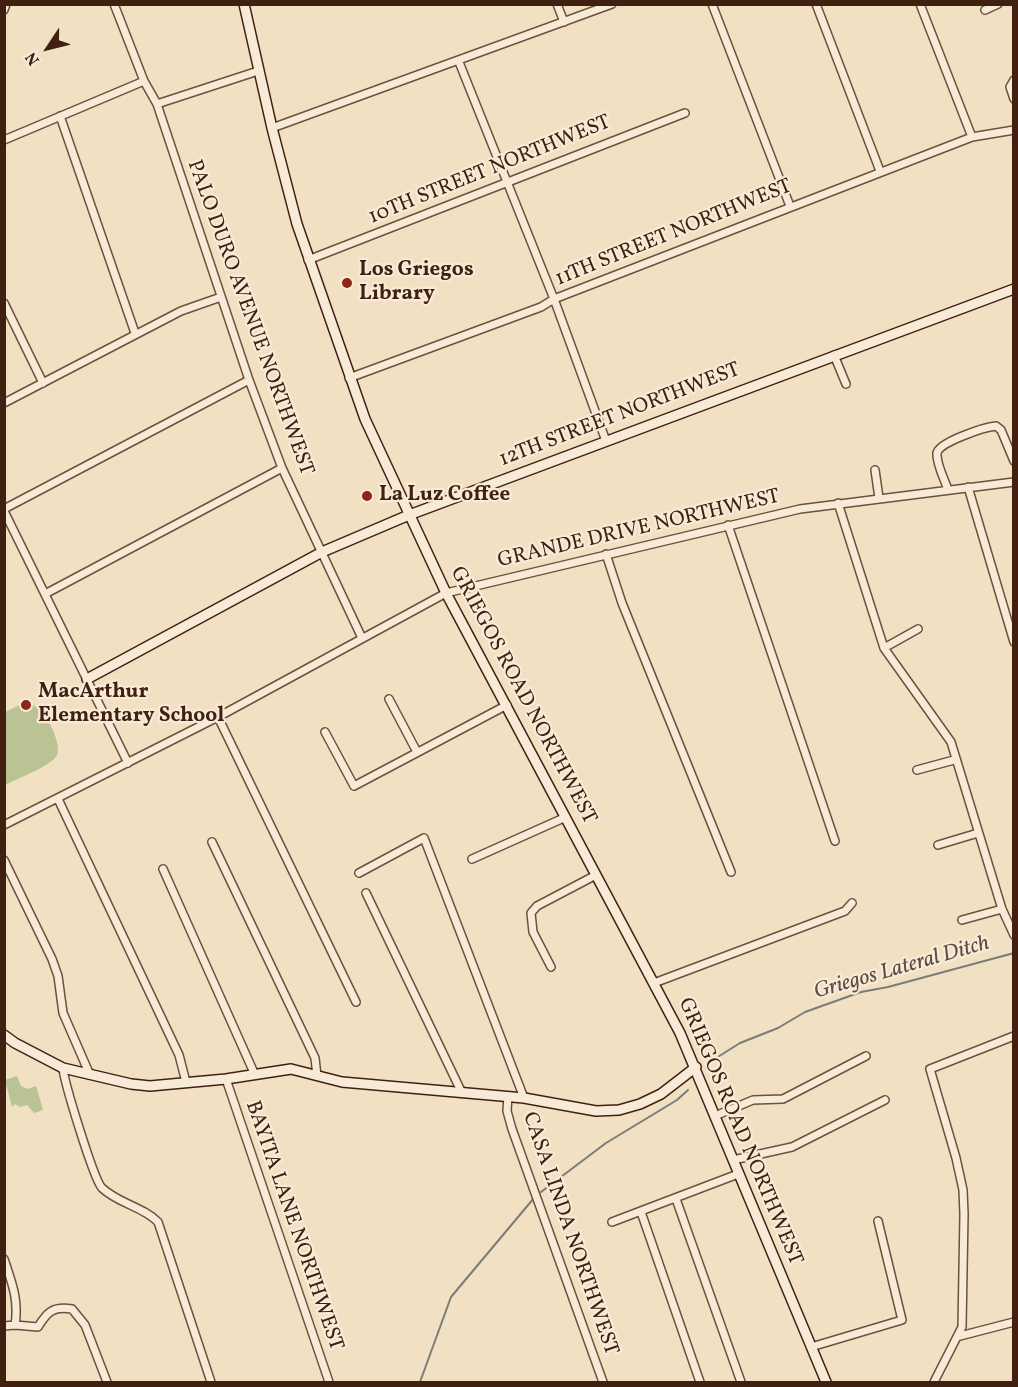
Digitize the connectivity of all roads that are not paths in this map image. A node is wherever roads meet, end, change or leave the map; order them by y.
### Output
1 (114, 4) edge
2 (244, 4) edge
3 (557, 4) edge
4 (612, 4) edge
5 (712, 4) edge
6 (816, 4) edge
7 (920, 4) edge
8 (998, 4) edge
9 (985, 10) dead end
10 (564, 22) junction
11 (459, 62) junction
12 (258, 71) junction
13 (144, 81) junction
14 (1012, 82) edge
15 (1014, 99) edge
16 (157, 104) junction
17 (685, 113) dead end
18 (60, 117) junction
19 (272, 128) junction
20 (1014, 130) edge
21 (972, 137) junction
22 (4, 140) edge
23 (880, 171) junction
24 (507, 182) junction
25 (790, 206) junction
26 (308, 260) junction
27 (1014, 289) edge
28 (221, 297) junction
29 (554, 299) junction
30 (4, 303) edge
31 (135, 333) junction
32 (834, 355) junction
33 (349, 378) junction
34 (249, 380) junction
35 (43, 383) junction
36 (846, 384) dead end
37 (4, 404) edge
38 (606, 441) junction
39 (1014, 461) edge
40 (282, 468) junction
41 (875, 470) dead end
42 (1014, 482) edge
43 (968, 487) junction
44 (948, 490) junction
45 (879, 498) junction
46 (838, 503) junction
47 (4, 510) edge
48 (409, 515) junction
49 (728, 525) junction
50 (322, 552) junction
51 (606, 554) junction
52 (446, 593) junction
53 (45, 594) junction
54 (918, 629) dead end
55 (362, 638) junction
56 (1014, 642) edge
57 (884, 648) junction
58 (87, 679) junction
59 (389, 699) dead end
60 (507, 705) junction
61 (218, 717) junction
62 (325, 732) dead end
63 (417, 752) junction
64 (954, 760) junction
65 (128, 763) junction
66 (917, 770) dead end
67 (58, 799) junction
68 (566, 817) junction
69 (4, 825) edge
70 (978, 833) junction
71 (835, 841) dead end
72 (212, 842) dead end
73 (938, 845) dead end
74 (472, 859) dead end
75 (4, 860) edge
76 (163, 869) dead end
77 (731, 872) dead end
78 (359, 873) dead end
79 (596, 875) junction
80 (366, 892) dead end
81 (852, 903) dead end
82 (1002, 909) junction
83 (962, 920) dead end
84 (1014, 935) edge
85 (551, 967) dead end
86 (654, 983) junction
87 (356, 1002) dead end
88 (4, 1035) edge
89 (1014, 1036) edge
90 (866, 1056) dead end
91 (696, 1067) junction
92 (63, 1068) junction
93 (90, 1075) junction
94 (255, 1075) junction
95 (317, 1076) junction
96 (226, 1079) junction
97 (186, 1082) junction
98 (462, 1093) junction
99 (508, 1096) junction
100 (524, 1098) junction
101 (885, 1100) dead end
102 (715, 1116) junction
103 (733, 1160) junction
104 (738, 1174) junction
105 (676, 1199) junction
106 (641, 1212) junction
107 (878, 1221) dead end
108 (612, 1222) dead end
109 (4, 1259) edge
110 (1014, 1322) edge
111 (15, 1325) junction
112 (4, 1326) edge
113 (960, 1336) junction
114 (811, 1347) junction
115 (107, 1383) edge
116 (211, 1383) edge
117 (329, 1383) edge
118 (603, 1383) edge
119 (700, 1383) edge
120 (741, 1383) edge
121 (826, 1383) edge
122 (934, 1383) edge

1 - 13 street, PALO DURO AVENUE NORTHWEST
2 - 12 street, GRIEGOS ROAD NORTHWEST
3 - 10 street
4 - 10 street
5 - 25 street
6 - 23 street
7 - 21 street
8 - 9 street
10 - 11 street
11 - 19 street
11 - 24 street
12 - 16 street
12 - 19 street, GRIEGOS ROAD NORTHWEST
13 - 16 street, PALO DURO AVENUE NORTHWEST
13 - 18 street
14 - 15 street
16 - 28 street, PALO DURO AVENUE NORTHWEST
17 - 24 street, 10TH STREET NORTHWEST
18 - 22 street
18 - 31 street
19 - 26 street, GRIEGOS ROAD NORTHWEST
20 - 21 street, 11TH STREET NORTHWEST
21 - 23 street, 11TH STREET NORTHWEST
23 - 25 street, 11TH STREET NORTHWEST
24 - 26 street, 10TH STREET NORTHWEST
24 - 29 street
25 - 29 street, 11TH STREET NORTHWEST
26 - 33 street, GRIEGOS ROAD NORTHWEST
27 - 32 street, 12TH STREET NORTHWEST
28 - 31 street
28 - 34 street, PALO DURO AVENUE NORTHWEST
29 - 33 street, 11TH STREET NORTHWEST
29 - 38 street
30 - 35 street
31 - 35 street
32 - 36 street
32 - 38 street, 12TH STREET NORTHWEST
33 - 48 street, GRIEGOS ROAD NORTHWEST
34 - 40 street, PALO DURO AVENUE NORTHWEST
34 - 47 street
35 - 37 street
38 - 48 street, 12TH STREET NORTHWEST
39 - 44 street
40 - 50 street, PALO DURO AVENUE NORTHWEST
40 - 53 street
41 - 45 street
42 - 43 street, GRANDE DRIVE NORTHWEST
43 - 44 street, GRANDE DRIVE NORTHWEST
43 - 56 street
44 - 45 street, GRANDE DRIVE NORTHWEST
45 - 46 street, GRANDE DRIVE NORTHWEST
46 - 49 street, GRANDE DRIVE NORTHWEST
46 - 57 street
47 - 53 street
48 - 50 street, 12TH STREET NORTHWEST
48 - 52 street, GRIEGOS ROAD NORTHWEST
49 - 51 street, GRANDE DRIVE NORTHWEST
49 - 71 street
50 - 55 street, PALO DURO AVENUE NORTHWEST
50 - 58 street, 12TH STREET NORTHWEST
51 - 52 street, GRANDE DRIVE NORTHWEST
51 - 77 street
52 - 55 street, GRANDE DRIVE NORTHWEST
52 - 60 street, GRIEGOS ROAD NORTHWEST
53 - 58 street
54 - 57 street
55 - 61 street, GRANDE DRIVE NORTHWEST
57 - 64 street
58 - 65 street
59 - 63 street
60 - 63 street
60 - 68 street, GRIEGOS ROAD NORTHWEST
61 - 65 street, GRANDE DRIVE NORTHWEST
61 - 87 street
62 - 63 street
64 - 66 street
64 - 70 street
65 - 67 street, GRANDE DRIVE NORTHWEST
67 - 69 street, GRANDE DRIVE NORTHWEST
67 - 97 street
68 - 74 street
68 - 79 street, GRIEGOS ROAD NORTHWEST
70 - 73 street
70 - 82 street
72 - 95 street
75 - 93 street
76 - 94 street
78 - 100 street
79 - 85 street
79 - 86 street, GRIEGOS ROAD NORTHWEST
80 - 98 street
81 - 86 street
82 - 83 street
82 - 84 street
86 - 91 street, GRIEGOS ROAD NORTHWEST
88 - 92 street
89 - 113 street
90 - 102 street
91 - 100 street
91 - 102 street, GRIEGOS ROAD NORTHWEST
92 - 93 street
92 - 116 street
93 - 97 street
94 - 95 street
94 - 96 street
95 - 98 street
96 - 97 street
96 - 117 street, BAYITA LANE NORTHWEST
98 - 99 street
99 - 100 street
99 - 118 street, CASA LINDA NORTHWEST
101 - 103 street
102 - 103 street, GRIEGOS ROAD NORTHWEST
103 - 104 street, GRIEGOS ROAD NORTHWEST
104 - 105 street
104 - 114 street, GRIEGOS ROAD NORTHWEST
105 - 106 street
105 - 120 street
106 - 108 street
106 - 119 street
107 - 114 street
109 - 111 street
110 - 113 street
111 - 112 street
111 - 115 street
113 - 122 street
114 - 121 street, GRIEGOS ROAD NORTHWEST

